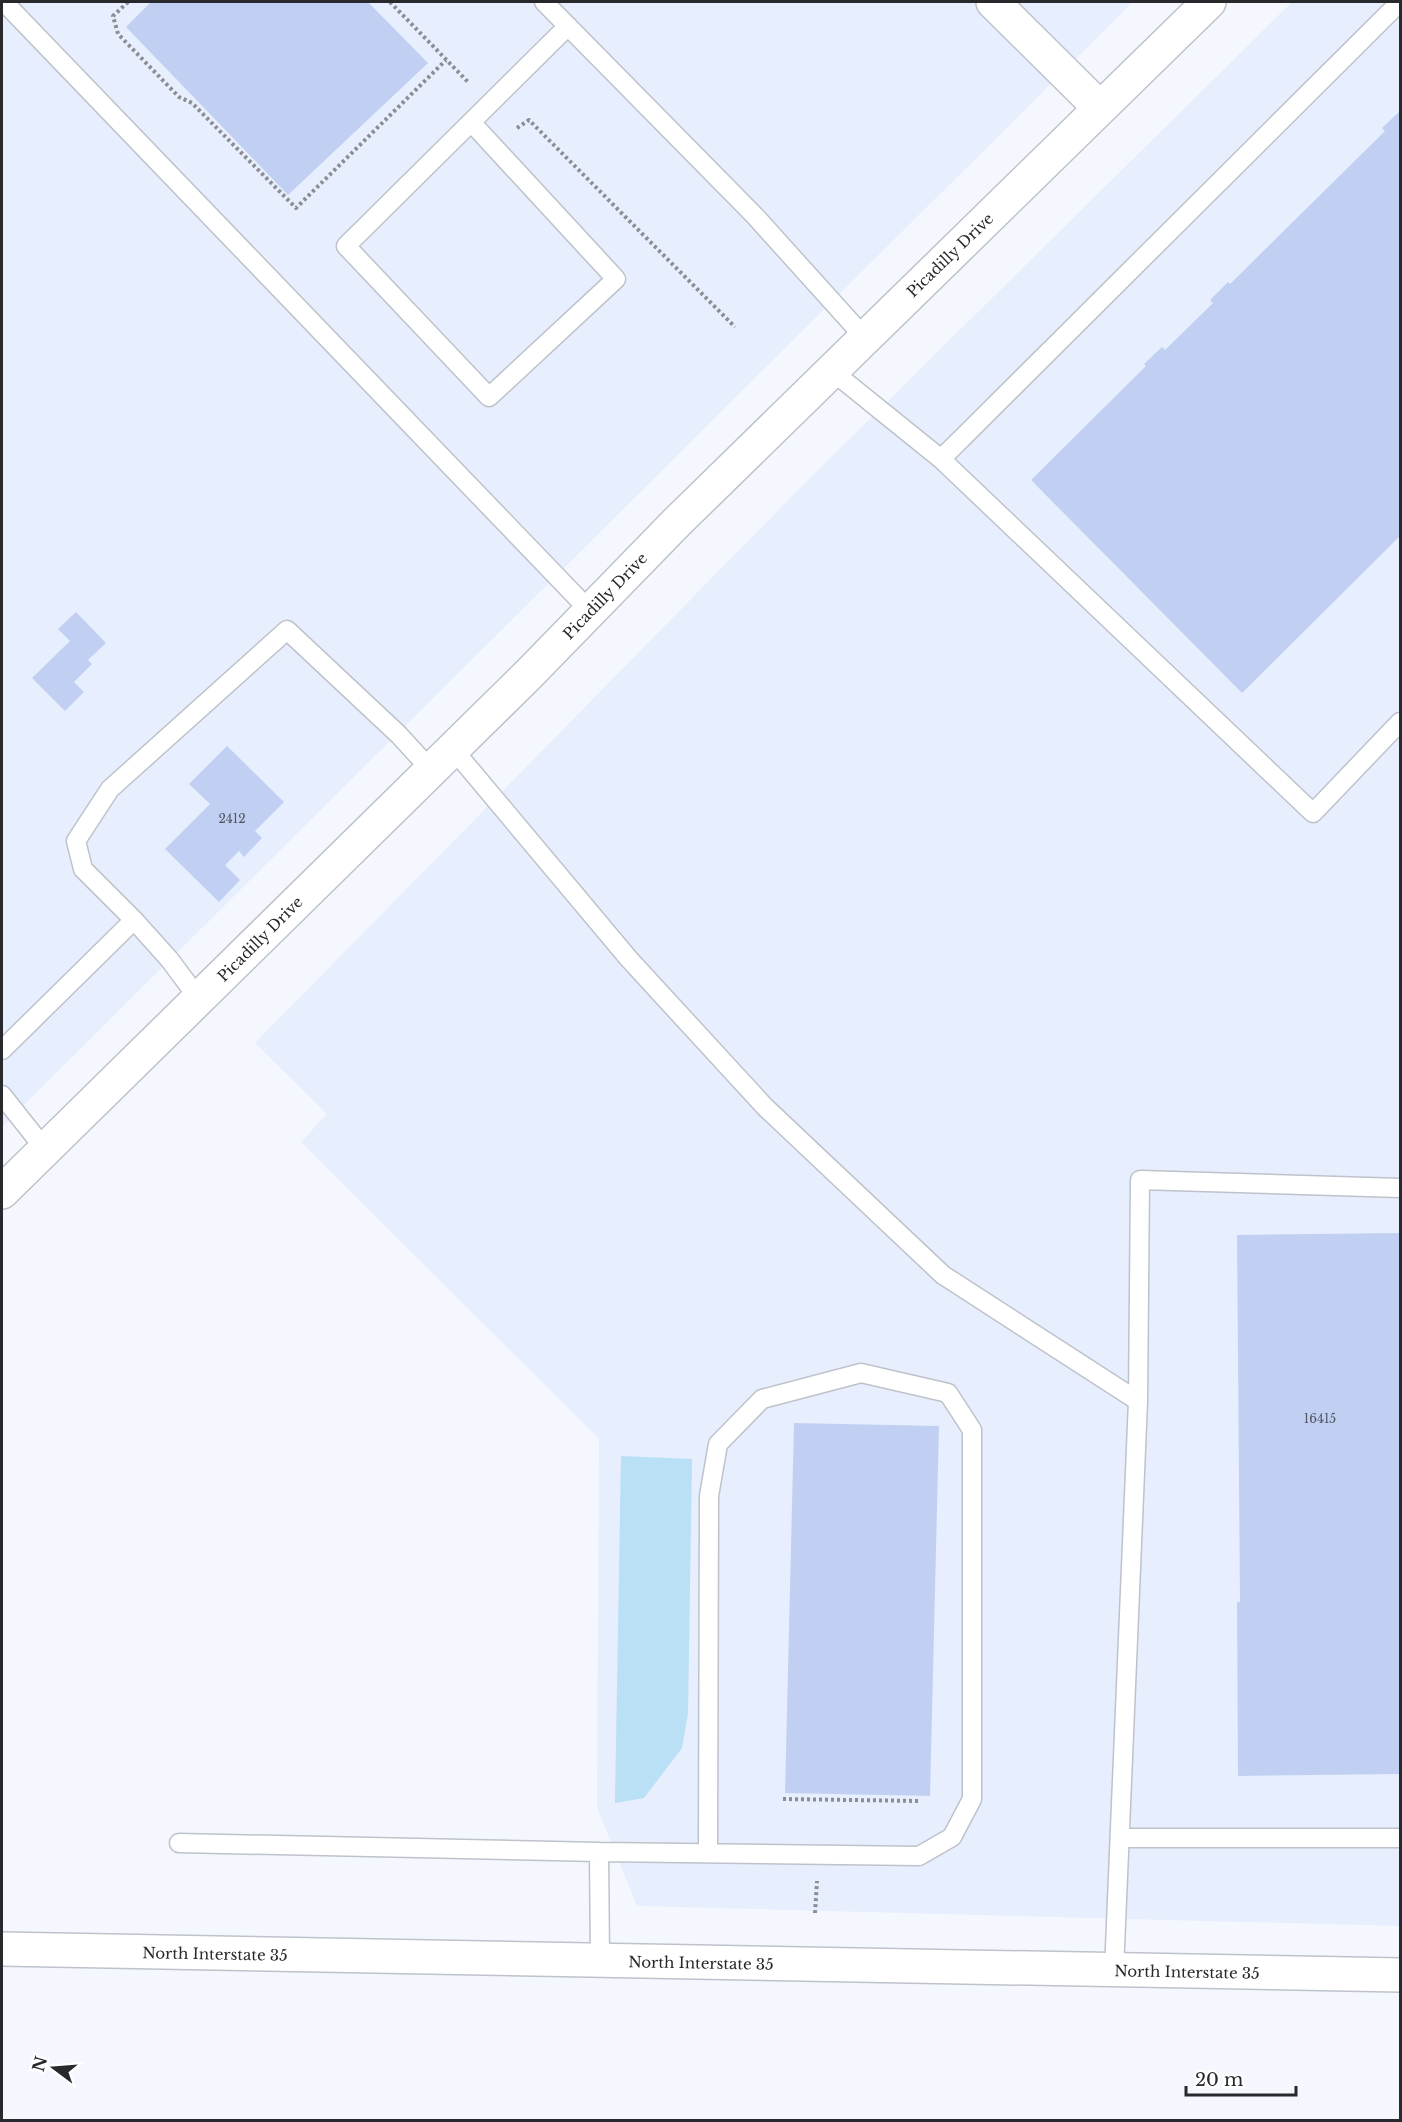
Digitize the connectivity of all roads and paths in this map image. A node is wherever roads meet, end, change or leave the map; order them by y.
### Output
1 (128, 2) edge
2 (390, 2) edge
3 (544, 2) edge
4 (993, 2) edge
5 (1209, 2) edge
6 (1401, 2) edge
7 (5, 7) edge
8 (567, 26) junction
9 (446, 60) junction
10 (468, 82) dead end
11 (1100, 108) junction
12 (471, 122) junction
13 (518, 128) dead end
14 (735, 327) dead end
15 (865, 338) junction
16 (832, 371) junction
17 (941, 459) junction
18 (590, 611) junction
19 (1401, 722) edge
20 (442, 760) junction
21 (134, 920) junction
22 (199, 999) junction
23 (2, 1050) edge
24 (2, 1095) edge
25 (44, 1148) junction
26 (1401, 1188) edge
27 (2, 1192) edge
28 (1138, 1401) junction
29 (783, 1799) dead end
30 (920, 1801) dead end
31 (1122, 1838) junction
32 (1401, 1838) edge
33 (179, 1843) dead end
34 (600, 1852) junction
35 (708, 1853) junction
36 (817, 1880) dead end
37 (815, 1913) dead end
38 (2, 1949) edge
39 (600, 1961) junction
40 (1114, 1971) junction
41 (1401, 1975) edge

1 - 9 path
2 - 9 path
3 - 8 lane
4 - 11 street
5 - 11 street, Picadilly Drive
6 - 17 lane
7 - 18 lane
8 - 12 lane
8 - 15 lane
9 - 10 path
11 - 15 street, Picadilly Drive
12 - 12 lane
13 - 14 path
15 - 16 street, Picadilly Drive
16 - 17 lane
16 - 18 street, Picadilly Drive
17 - 19 lane
18 - 20 street, Picadilly Drive
20 - 21 lane
20 - 22 street, Picadilly Drive
20 - 28 lane
21 - 22 lane
21 - 23 lane
22 - 25 street, Picadilly Drive
24 - 25 lane
25 - 27 street, Picadilly Drive
26 - 28 lane
28 - 31 lane
29 - 30 path
31 - 32 lane
31 - 40 lane
33 - 34 lane
34 - 35 lane
34 - 39 lane
35 - 35 lane
36 - 37 path
38 - 39 street, North Interstate 35
39 - 40 street, North Interstate 35
40 - 41 street, North Interstate 35

